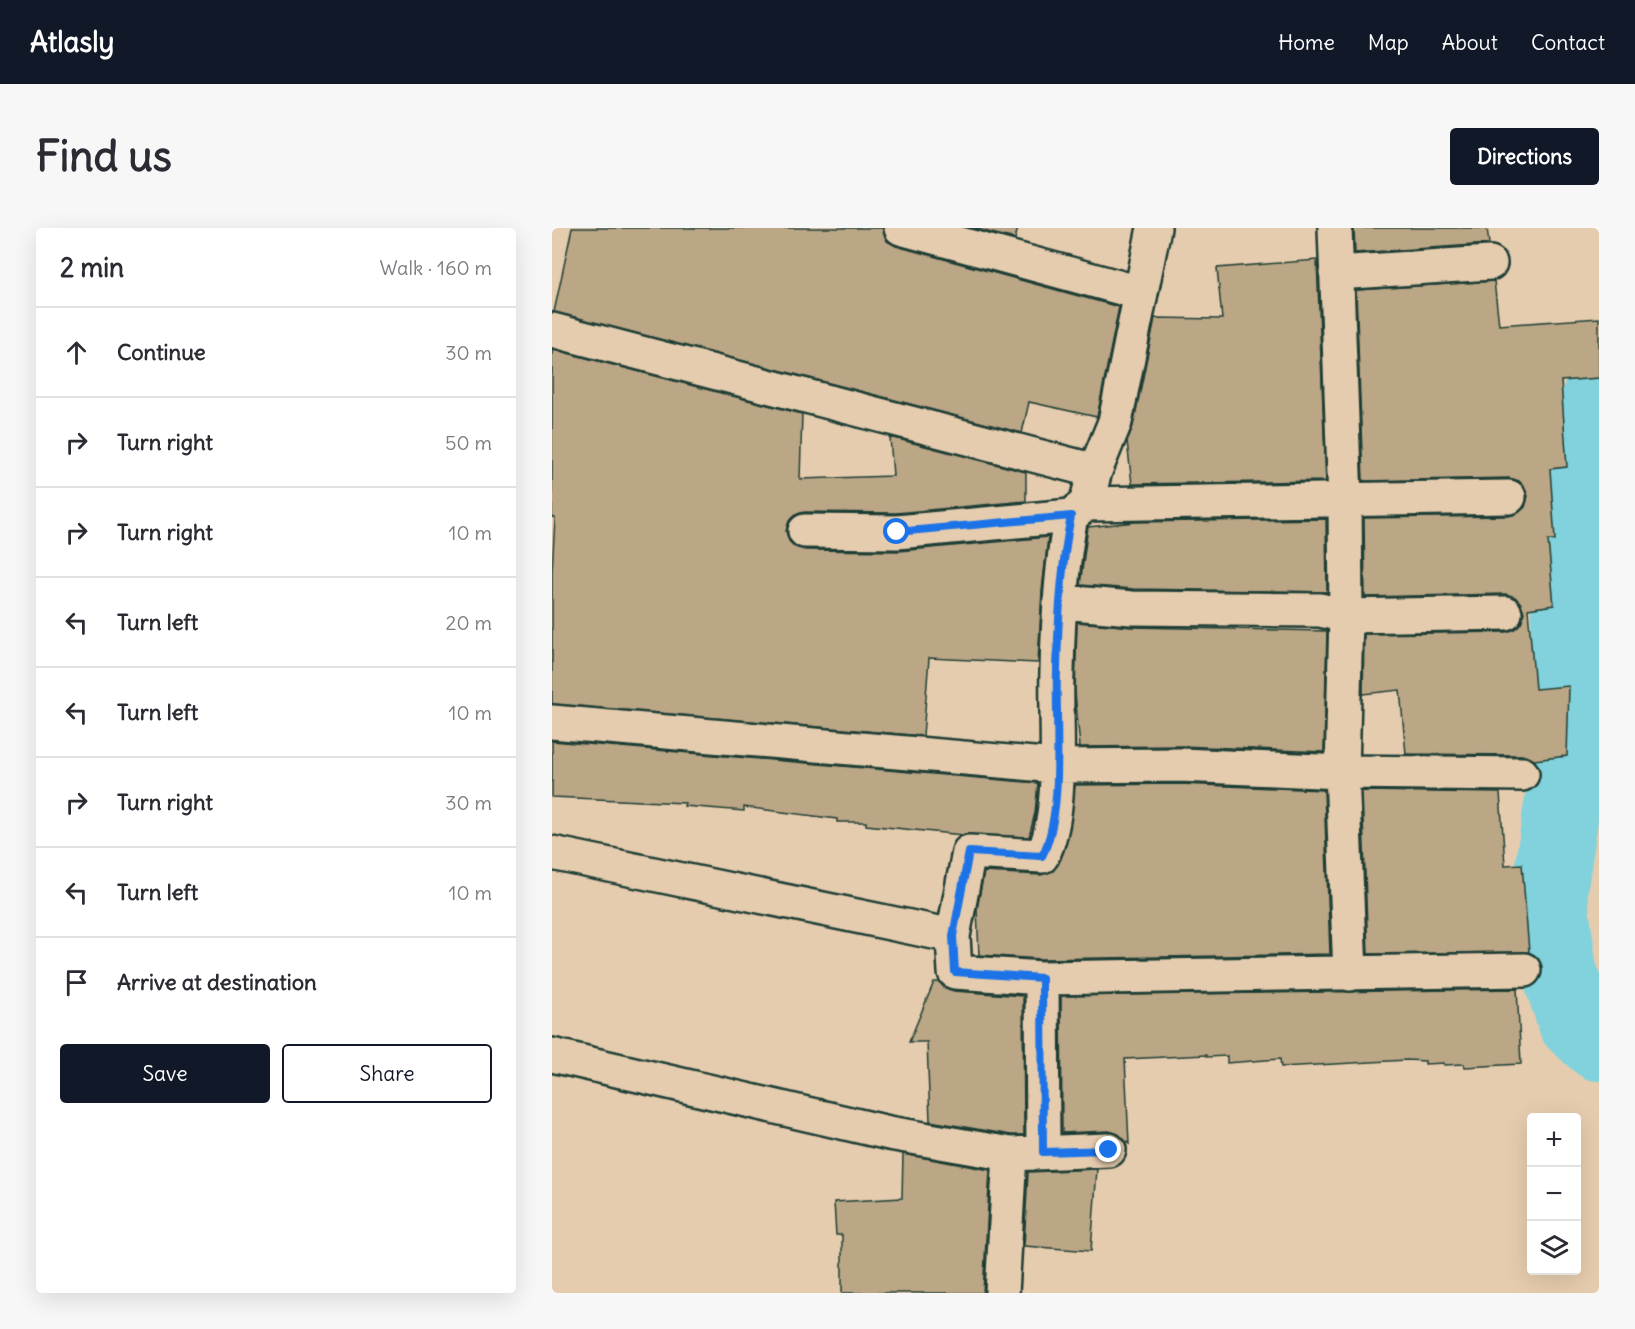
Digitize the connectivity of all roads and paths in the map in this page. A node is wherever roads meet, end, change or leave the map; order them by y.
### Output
1 (901, 228) edge
2 (1154, 228) edge
3 (1335, 228) edge
4 (1490, 263) dead end
5 (1336, 273) junction
6 (1140, 293) junction
7 (552, 330) edge
8 (1095, 471) junction
9 (1509, 497) dead end
10 (1345, 501) junction
11 (1078, 510) junction
12 (805, 531) dead end
13 (1061, 602) junction
14 (1505, 613) dead end
15 (1346, 616) junction
16 (552, 722) edge
17 (1056, 766) junction
18 (1342, 772) junction
19 (1522, 774) dead end
20 (552, 853) edge
21 (953, 936) junction
22 (1524, 970) dead end
23 (1350, 974) junction
24 (1042, 978) junction
25 (552, 1055) edge
26 (1109, 1150) dead end
27 (1043, 1152) junction
28 (1010, 1154) junction
29 (1002, 1293) edge

1 - 6 street
2 - 6 street
3 - 5 street
4 - 5 street
5 - 10 street
6 - 8 street
7 - 8 street
8 - 11 street
9 - 10 street
10 - 11 street
10 - 15 street
11 - 12 street
11 - 13 street
13 - 15 street
13 - 17 street
14 - 15 street
15 - 18 street
16 - 17 street
17 - 18 street
17 - 21 street
18 - 19 street
18 - 23 street
20 - 21 street
21 - 24 street
22 - 23 street
23 - 24 street
24 - 27 street
25 - 28 street
26 - 27 street
27 - 28 street
28 - 29 street

